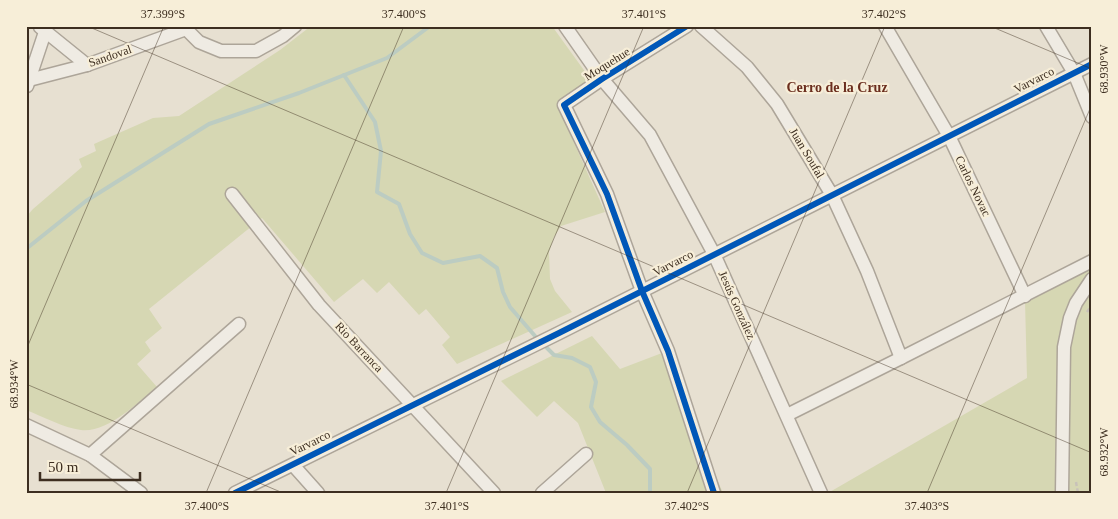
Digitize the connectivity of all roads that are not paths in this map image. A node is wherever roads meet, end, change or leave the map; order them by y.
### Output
1 (296, 26) edge
2 (565, 26) edge
3 (687, 26) edge
4 (701, 26) edge
5 (885, 26) edge
6 (1046, 26) edge
7 (44, 28) edge
8 (187, 28) edge
9 (1092, 64) edge
10 (87, 65) junction
11 (1074, 73) junction
12 (602, 79) junction
13 (28, 84) edge
14 (1092, 117) edge
15 (948, 136) junction
16 (232, 194) dead end
17 (832, 195) junction
18 (714, 254) junction
19 (1092, 261) edge
20 (1092, 279) edge
21 (642, 291) junction
22 (1025, 296) junction
23 (239, 324) dead end
24 (901, 358) junction
25 (412, 406) junction
26 (787, 415) junction
27 (26, 425) edge
28 (586, 454) dead end
29 (90, 455) junction
30 (293, 465) junction
31 (141, 493) edge
32 (236, 493) edge
33 (318, 493) edge
34 (494, 493) edge
35 (542, 493) edge
36 (714, 493) edge
37 (821, 493) edge
38 (1062, 493) edge

1 - 8 street
2 - 12 street, Jesús González
3 - 12 street, Moquehue
4 - 17 street, Juan Soufal
5 - 15 street, Carlos Novac
6 - 11 street
7 - 10 street
7 - 13 street
8 - 10 street, Sandoval
9 - 11 street, Varvarco
10 - 13 street, Sandoval
11 - 14 street
11 - 15 street, Varvarco
12 - 18 street, Jesús González
12 - 21 street, Moquehue
15 - 17 street, Varvarco
15 - 22 street, Carlos Novac
16 - 25 street, Rio Barranca
17 - 18 street, Varvarco
17 - 24 street, Juan Soufal
18 - 21 street, Varvarco
18 - 26 street, Jesús González
19 - 22 street
20 - 38 street
21 - 25 street, Varvarco
21 - 36 street
22 - 24 street
23 - 29 street
24 - 26 street
25 - 30 street, Varvarco
25 - 34 street, Rio Barranca
26 - 37 street, Jesús González
27 - 29 street
28 - 35 street
29 - 31 street
30 - 32 street, Varvarco
30 - 33 street

